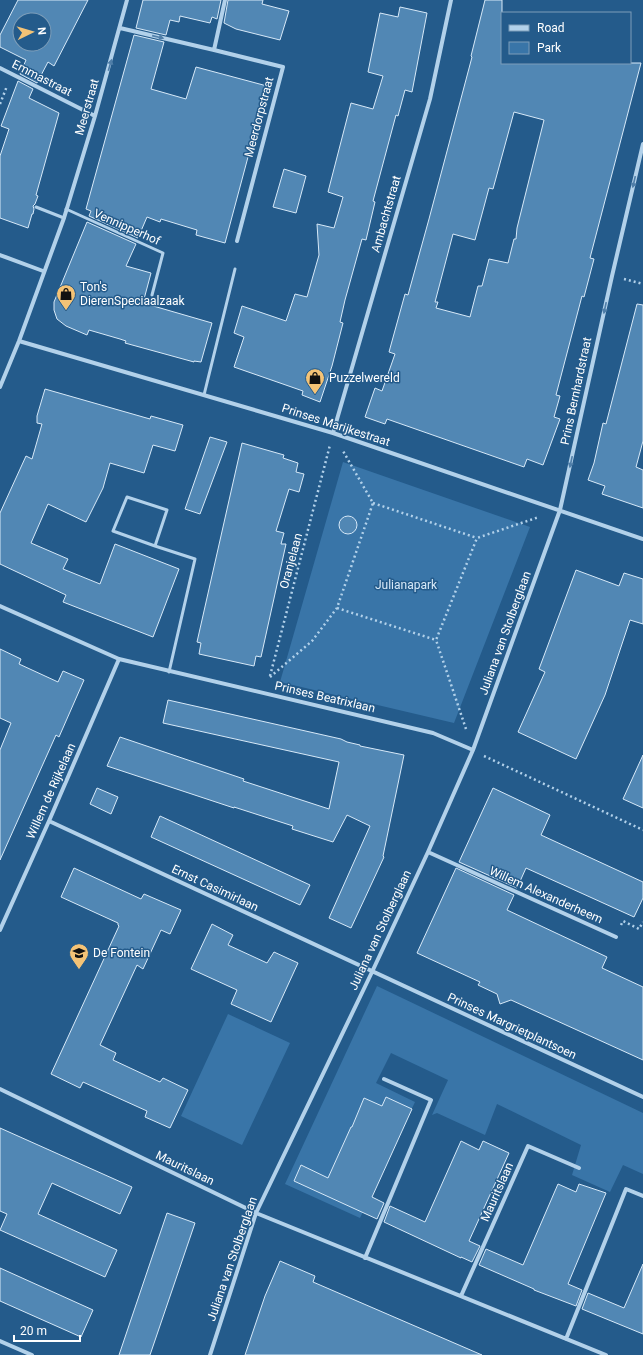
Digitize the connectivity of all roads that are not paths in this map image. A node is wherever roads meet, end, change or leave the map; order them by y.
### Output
1 (127, 0) edge
2 (225, 0) edge
3 (451, 0) edge
4 (120, 28) junction
5 (214, 50) junction
6 (0, 68) edge
7 (96, 116) junction
8 (643, 144) edge
9 (36, 207) dead end
10 (66, 209) junction
11 (64, 218) junction
12 (237, 241) dead end
13 (0, 255) edge
14 (235, 269) dead end
15 (43, 271) junction
16 (152, 295) dead end
17 (19, 341) junction
18 (0, 386) edge
19 (204, 395) junction
20 (333, 433) junction
21 (560, 510) junction
22 (643, 539) edge
23 (155, 546) junction
24 (0, 606) edge
25 (119, 659) junction
26 (169, 672) junction
27 (473, 750) junction
28 (49, 821) junction
29 (428, 852) junction
30 (0, 930) edge
31 (616, 937) road end
32 (372, 972) junction
33 (384, 1079) dead end
34 (0, 1089) edge
35 (643, 1097) edge
36 (579, 1168) dead end
37 (643, 1196) edge
38 (256, 1213) junction
39 (365, 1258) junction
40 (461, 1296) junction
41 (566, 1339) junction
42 (0, 1341) edge
43 (32, 1355) edge
44 (210, 1355) edge
45 (606, 1355) edge

1 - 4 street, Meerstraat
2 - 5 street
3 - 20 street, Ambachtstraat
4 -> 5 street, Meerdorpstraat
7 -> 4 street, Meerstraat
5 - 12 street, Meerdorpstraat
6 - 7 street, Emmastraat
7 - 10 street, Meerstraat
8 -> 21 street, Prins Bernhardstraat
9 - 11 lane
10 - 11 street, Meerstraat
10 - 16 lane, Vennipperhof
11 - 15 street, Meerstraat
13 - 15 street
14 - 19 lane
15 - 17 street, Meerstraat
17 - 18 street, Meerstraat
17 - 19 street, Prinses Marijkestraat
19 - 20 street, Prinses Marijkestraat
20 - 21 street, Prinses Marijkestraat
21 - 22 street, Prinses Marijkestraat
21 - 27 street, Juliana van Stolberglaan
23 - 23 lane
23 - 26 lane
24 - 25 street, Prinses Beatrixlaan
25 - 26 street, Prinses Beatrixlaan
25 - 28 street, Willem de Rijkelaan
26 - 27 street, Prinses Beatrixlaan
27 - 29 street, Juliana van Stolberglaan
28 - 30 street, Willem de Rijkelaan
28 - 32 street, Ernst Casimirlaan
29 - 31 street, Willem Alexanderheem
29 - 32 street, Juliana van Stolberglaan
32 - 35 street, Prinses Margrietplantsoen
32 - 38 street, Juliana van Stolberglaan
33 - 39 street
34 - 38 street, Mauritslaan
36 - 40 street, Mauritslaan
37 - 41 street
38 - 39 street, Mauritslaan
38 - 44 street, Juliana van Stolberglaan
39 - 40 street, Mauritslaan
40 - 41 street, Mauritslaan
41 - 45 street, Mauritslaan
42 - 43 street

